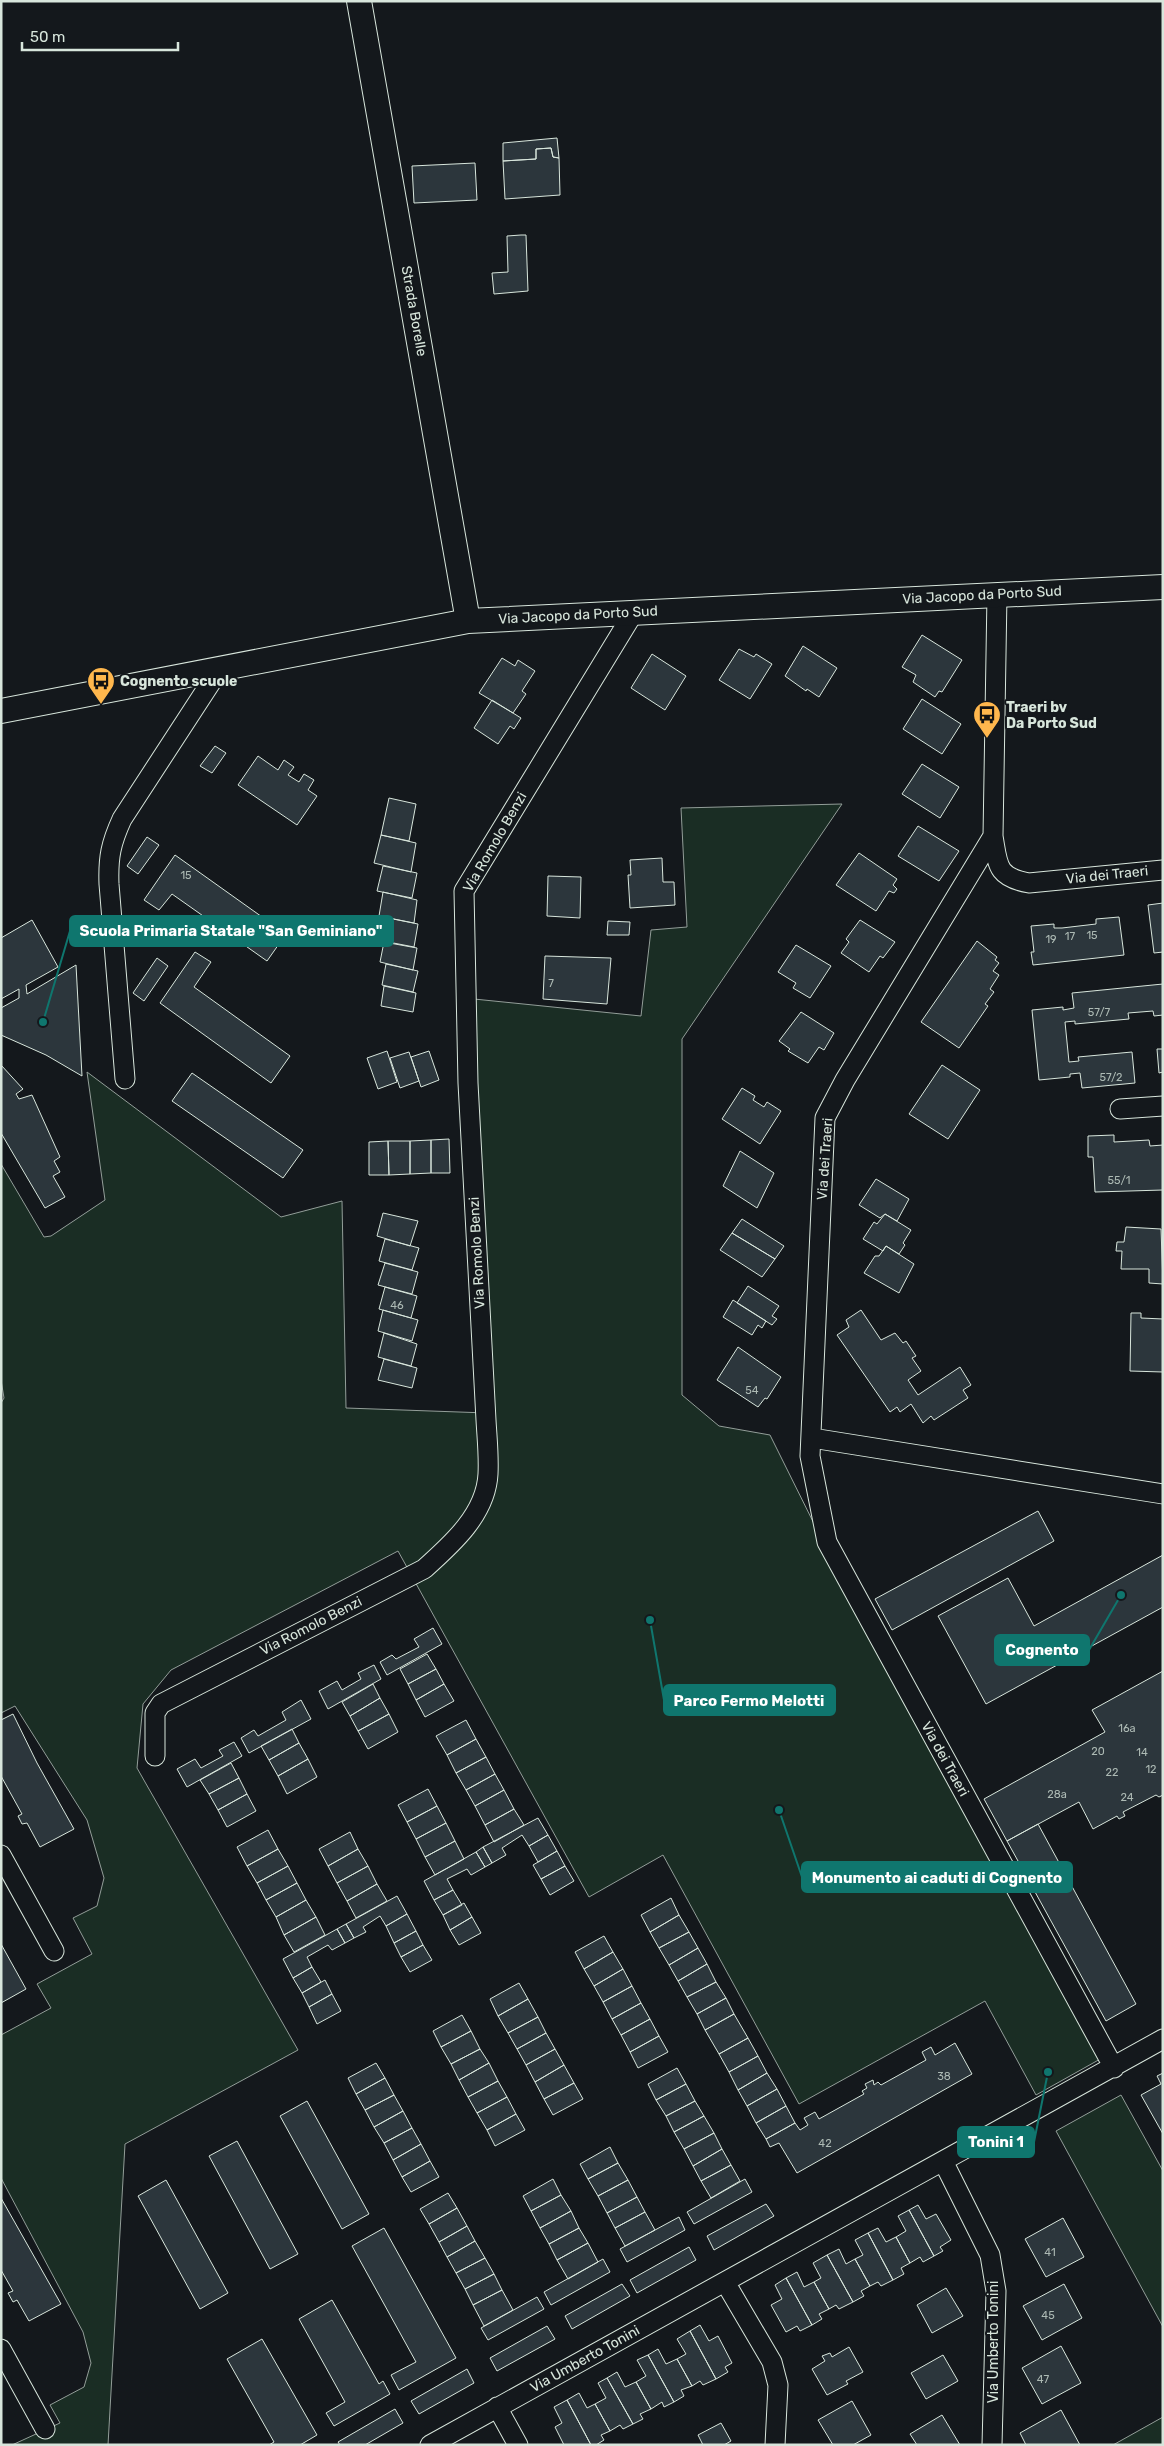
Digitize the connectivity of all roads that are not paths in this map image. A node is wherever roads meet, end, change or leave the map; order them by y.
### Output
1 (359, 1) edge
2 (1163, 587) edge
3 (997, 594) junction
4 (634, 612) junction
5 (468, 621) junction
6 (219, 670) junction
7 (1, 712) edge
8 (993, 836) junction
9 (1163, 870) edge
10 (124, 1079) dead end
11 (1163, 1106) edge
12 (1120, 1109) dead end
13 (812, 1438) junction
14 (1163, 1494) edge
15 (154, 1756) dead end
16 (1, 1855) edge
17 (54, 1950) dead end
18 (1163, 2039) edge
19 (1114, 2068) junction
20 (943, 2161) junction
21 (725, 2282) junction
22 (1, 2348) edge
23 (497, 2407) junction
24 (45, 2429) dead end
25 (430, 2445) edge
26 (518, 2445) edge
27 (775, 2445) edge
28 (992, 2445) edge

1 - 5 street, Strada Borelle
2 - 3 street, Via Jacopo da Porto Sud
3 - 4 street, Via Jacopo da Porto Sud
3 - 8 street, Via dei Traeri
4 - 5 street, Via Jacopo da Porto Sud
4 - 15 street, Via Romolo Benzi
5 - 6 street, Via Jacopo da Porto Sud
6 - 7 street, Via Jacopo da Porto Sud
6 - 10 street
8 - 9 street, Via dei Traeri
8 - 13 street, Via dei Traeri
11 - 12 street
13 - 14 street
13 - 19 street, Via dei Traeri
16 - 17 street
18 - 19 street, Via Umberto Tonini
19 - 20 street, Via Umberto Tonini
20 - 21 street, Via Umberto Tonini
20 - 28 street, Via Umberto Tonini
21 - 23 street, Via Umberto Tonini
21 - 27 street
22 - 24 street
23 - 25 street, Via Umberto Tonini
23 - 26 street

